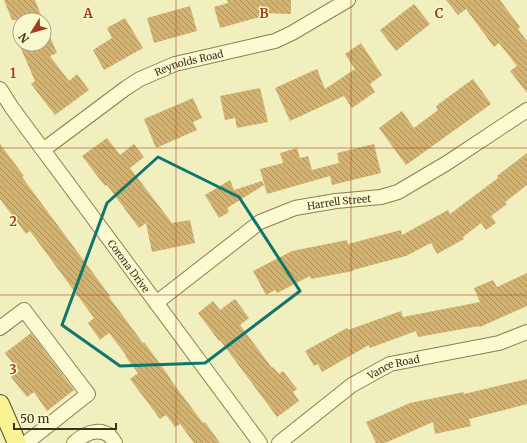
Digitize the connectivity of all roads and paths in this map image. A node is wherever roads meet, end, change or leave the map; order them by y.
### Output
1 (348, 0) edge
2 (0, 89) edge
3 (527, 110) edge
4 (43, 150) junction
5 (156, 303) junction
6 (0, 328) edge
7 (527, 332) edge
8 (0, 404) edge
9 (17, 443) edge
10 (26, 443) edge
11 (74, 443) edge
12 (115, 443) edge
13 (260, 443) edge
14 (279, 443) edge

1 - 4 street, Reynolds Road
2 - 4 street, Corona Drive
3 - 5 street, Harrell Street
4 - 5 street, Corona Drive
5 - 13 street, Corona Drive
6 - 10 street
7 - 14 street, Vance Road
8 - 9 main road
11 - 12 street

